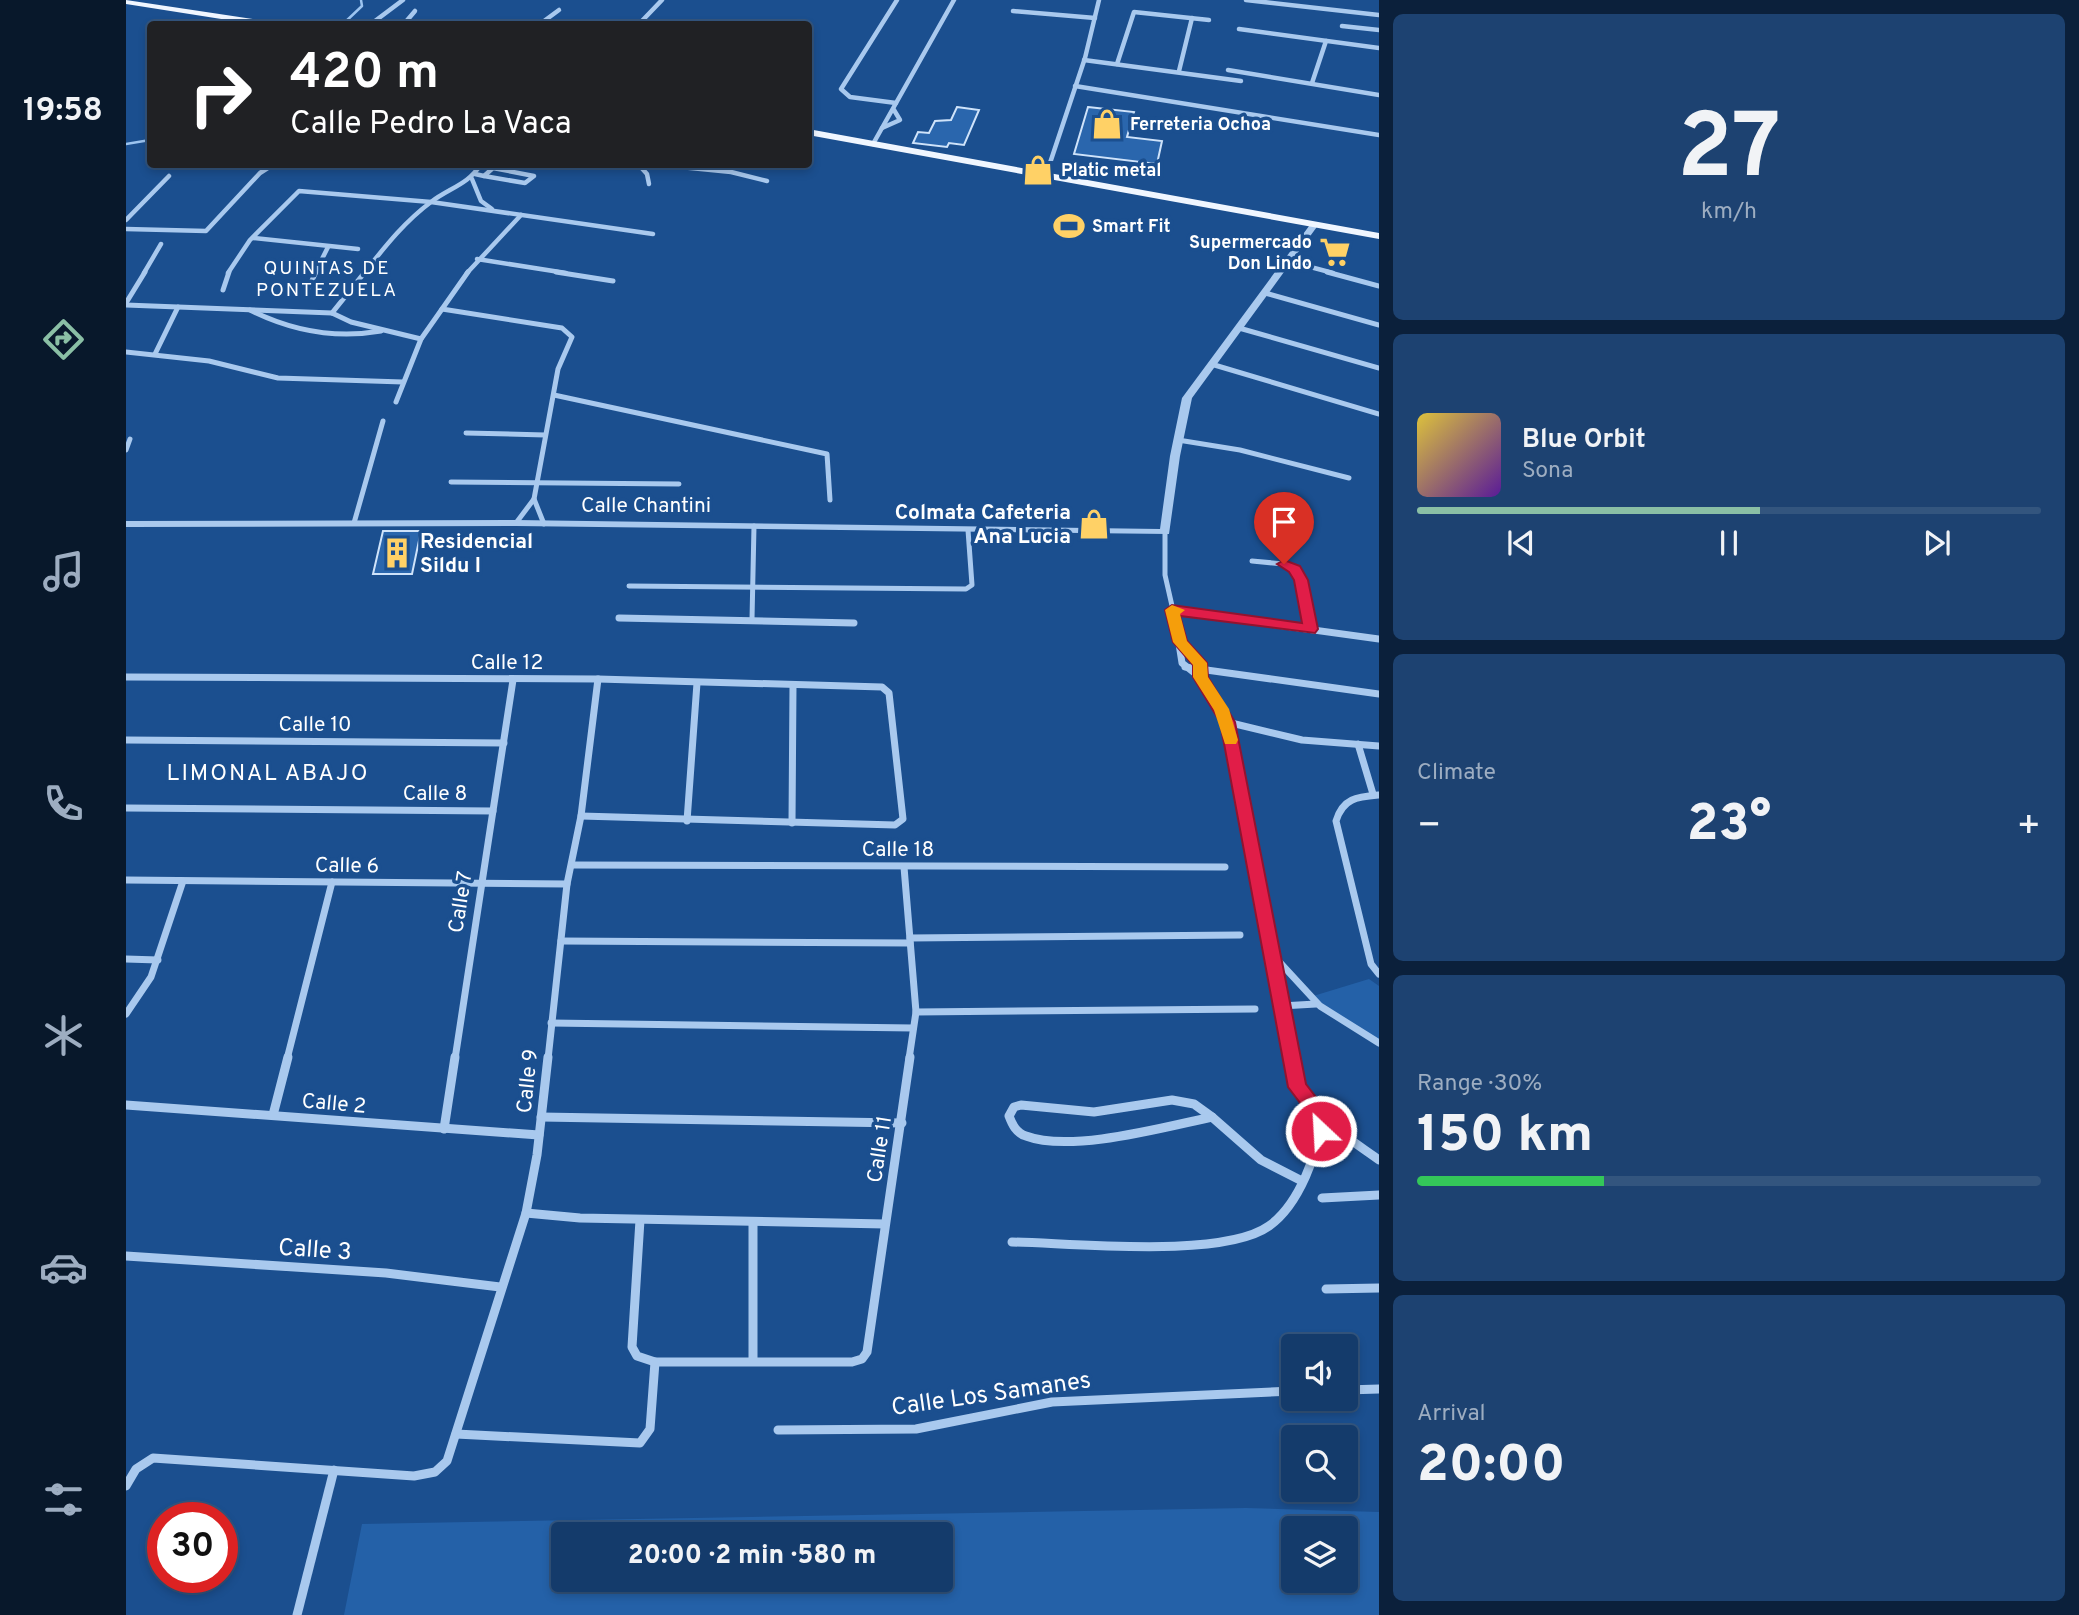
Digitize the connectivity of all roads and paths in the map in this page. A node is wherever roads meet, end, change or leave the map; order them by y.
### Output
1 (403, 0) edge
2 (662, 0) edge
3 (897, 0) edge
4 (954, 0) edge
5 (1099, 0) edge
6 (1246, 0) edge
7 (1333, 0) edge
8 (126, 1) edge
9 (166, 6) edge
10 (1328, 9) junction
11 (559, 10) dead end
12 (415, 11) dead end
13 (1013, 11) dead end
14 (1379, 15) edge
15 (1095, 18) junction
16 (1192, 18) junction
17 (1209, 20) dead end
18 (228, 21) edge
19 (249, 21) edge
20 (375, 21) edge
21 (407, 21) edge
22 (544, 21) edge
23 (642, 21) edge
24 (1342, 26) dead end
25 (1240, 29) dead end
26 (1379, 30) edge
27 (1326, 41) junction
28 (1379, 48) edge
29 (1084, 59) junction
30 (1117, 64) junction
31 (1179, 71) junction
32 (1228, 71) dead end
33 (1241, 81) dead end
34 (1311, 83) junction
35 (1075, 86) junction
36 (1379, 95) edge
37 (896, 103) junction
38 (894, 110) junction
39 (882, 128) junction
40 (812, 133) edge
41 (1379, 135) edge
42 (873, 144) junction
43 (268, 168) edge
44 (479, 168) edge
45 (642, 168) edge
46 (690, 168) edge
47 (1046, 175) junction
48 (169, 176) dead end
49 (484, 176) junction
50 (473, 177) junction
51 (767, 181) dead end
52 (649, 184) dead end
53 (431, 202) junction
54 (495, 212) junction
55 (521, 215) junction
56 (126, 220) edge
57 (1315, 224) junction
58 (126, 229) edge
59 (653, 234) dead end
60 (1379, 236) edge
61 (253, 238) junction
62 (161, 244) dead end
63 (328, 247) junction
64 (358, 249) dead end
65 (477, 259) junction
66 (1288, 261) junction
67 (613, 281) dead end
68 (1379, 286) edge
69 (223, 290) dead end
70 (307, 291) dead end
71 (1265, 293) junction
72 (126, 304) edge
73 (178, 307) junction
74 (249, 309) junction
75 (442, 309) junction
76 (332, 313) junction
77 (1379, 325) edge
78 (1239, 328) junction
79 (383, 330) junction
80 (421, 339) junction
81 (126, 352) edge
82 (155, 354) junction
83 (1210, 364) junction
84 (1379, 368) edge
85 (404, 382) junction
86 (554, 395) junction
87 (396, 402) dead end
88 (1379, 414) edge
89 (383, 421) dead end
90 (466, 433) dead end
91 (545, 435) junction
92 (130, 439) dead end
93 (1178, 440) junction
94 (126, 450) edge
95 (1349, 478) dead end
96 (452, 482) dead end
97 (537, 483) junction
98 (679, 484) dead end
99 (534, 499) junction
100 (830, 500) dead end
101 (354, 523) junction
102 (516, 523) junction
103 (126, 524) edge
104 (544, 524) junction
105 (754, 526) junction
106 (968, 530) junction
107 (1165, 532) junction
108 (1252, 561) dead end
109 (629, 586) dead end
110 (752, 589) junction
111 (1172, 610) junction
112 (619, 618) dead end
113 (752, 620) junction
114 (854, 623) dead end
115 (1310, 629) junction
116 (1379, 639) edge
117 (1180, 642) junction
118 (1201, 673) junction
119 (126, 677) edge
120 (598, 679) junction
121 (513, 680) junction
122 (697, 682) junction
123 (793, 685) junction
124 (1379, 694) edge
125 (1227, 722) junction
126 (126, 740) edge
127 (504, 743) junction
128 (1358, 744) junction
129 (1379, 746) edge
130 (1376, 795) edge
131 (126, 808) edge
132 (493, 811) junction
133 (581, 816) junction
134 (687, 821) junction
135 (792, 823) junction
136 (572, 864) junction
137 (904, 867) junction
138 (1225, 867) dead end
139 (126, 880) edge
140 (183, 881) junction
141 (332, 882) junction
142 (480, 884) junction
143 (567, 884) junction
144 (1240, 935) dead end
145 (910, 940) junction
146 (561, 942) junction
147 (1271, 951) junction
148 (126, 959) edge
149 (158, 960) junction
150 (1379, 974) edge
151 (1316, 1003) junction
152 (1280, 1006) junction
153 (1255, 1009) dead end
154 (916, 1012) junction
155 (126, 1014) edge
156 (551, 1023) junction
157 (913, 1028) junction
158 (1379, 1043) edge
159 (126, 1105) edge
160 (273, 1115) junction
161 (541, 1117) junction
162 (1213, 1117) junction
163 (1323, 1118) junction
164 (902, 1123) junction
165 (444, 1129) junction
166 (539, 1135) junction
167 (1374, 1154) edge
168 (1379, 1160) edge
169 (1302, 1181) junction
170 (1379, 1195) edge
171 (1322, 1198) dead end
172 (526, 1213) junction
173 (640, 1220) junction
174 (753, 1222) junction
175 (885, 1224) junction
176 (1013, 1242) dead end
177 (126, 1256) edge
178 (500, 1287) junction
179 (1379, 1288) edge
180 (1326, 1289) dead end
181 (753, 1360) junction
182 (655, 1362) junction
183 (1379, 1389) edge
184 (1358, 1390) edge
185 (1281, 1392) edge
186 (778, 1430) dead end
187 (456, 1434) junction
188 (334, 1470) junction
189 (126, 1486) edge
190 (297, 1615) edge

1 - 20 street
2 - 23 street
3 - 37 street
4 - 37 street
5 - 15 street
6 - 10 street
7 - 10 street
8 - 9 main road
9 - 18 main road
9 - 19 main road
10 - 14 street
11 - 22 street
12 - 21 street
13 - 15 street
15 - 29 street
16 - 17 street
16 - 30 street
16 - 31 street
24 - 26 street
25 - 27 street
27 - 28 street
27 - 34 street
29 - 30 street
29 - 35 street
30 - 31 street
31 - 33 street
32 - 34 street
34 - 36 street
35 - 41 street
35 - 47 street
37 - 38 street
38 - 39 street
38 - 39 street
39 - 42 street
40 - 42 main road
42 - 47 main road
43 - 58 street
44 - 50 street
45 - 52 street
46 - 51 street
47 - 57 main road
48 - 56 street
49 - 49 street
49 - 50 street
50 - 53 street
50 - 54 street
53 - 54 street
53 - 61 street
53 - 76 street
54 - 55 street
55 - 59 street
55 - 65 street
57 - 60 main road
57 - 66 street
61 - 63 street
61 - 69 street
62 - 72 street
63 - 64 street
63 - 70 street
65 - 67 street
65 - 75 street
66 - 68 street
66 - 71 street
71 - 77 street
71 - 78 street
72 - 73 street
73 - 74 street
73 - 82 street
74 - 76 street
74 - 79 street
75 - 80 street
75 - 86 street
76 - 79 street
78 - 83 street
78 - 84 street
79 - 80 street
80 - 85 street
81 - 82 street
82 - 85 street
83 - 88 street
83 - 93 street
85 - 87 street
86 - 91 street
86 - 100 street
89 - 101 street
90 - 91 street
91 - 97 street
92 - 94 street
93 - 95 street
93 - 107 street
96 - 97 street
97 - 98 street
97 - 99 street
99 - 102 street
99 - 104 street
101 - 102 street, Calle Chantini
101 - 103 street, Calle Chantini
102 - 104 street, Calle Chantini
104 - 105 street, Calle Chantini
105 - 106 street, Calle Chantini
105 - 110 street
106 - 107 street, Calle Chantini
106 - 110 street
107 - 111 street
108 - 115 street
109 - 110 street
110 - 113 street
111 - 115 street
111 - 117 street
112 - 113 street
113 - 114 street
115 - 116 street
117 - 118 street
117 - 118 street
118 - 124 street
118 - 125 street
119 - 121 street, Calle 12
120 - 121 street, Calle 12
120 - 122 street, Calle 12
120 - 133 street, Calle 9
121 - 127 street, Calle 7
122 - 123 street, Calle 12
122 - 134 street
123 - 135 street
123 - 135 street, Calle 12
125 - 128 street
125 - 147 street
126 - 127 street, Calle 10
127 - 132 street, Calle 7
128 - 129 street
128 - 130 street
130 - 150 street
131 - 132 street, Calle 8
132 - 142 street, Calle 7
133 - 134 street
133 - 136 street, Calle 9
134 - 135 street
136 - 137 street, Calle 18
136 - 143 street, Calle 9
137 - 138 street, Calle 18
137 - 145 street, Calle 11
139 - 140 street, Calle 6
140 - 141 street, Calle 6
140 - 149 street
141 - 142 street, Calle 6
141 - 160 street
142 - 143 street, Calle 6
142 - 165 street, Calle 7
143 - 146 street, Calle 9
144 - 145 street
145 - 146 street
145 - 154 street, Calle 11
146 - 156 street, Calle 9
147 - 151 street
147 - 152 street
148 - 149 street
149 - 155 street
151 - 152 street
151 - 158 street
152 - 163 street
153 - 154 street
154 - 157 street, Calle 11
156 - 157 street
156 - 161 street, Calle 9
157 - 164 street, Calle 11
159 - 160 street, Calle 2
160 - 165 street, Calle 2
161 - 164 street
161 - 166 street, Calle 9
162 - 162 street
162 - 169 street
163 - 167 street
163 - 169 street
164 - 175 street, Calle 11
165 - 166 street, Calle 2
166 - 172 street, Calle 9
167 - 168 street
169 - 176 street
170 - 171 street
172 - 173 street
172 - 178 street, Calle 9
173 - 174 street
173 - 182 street
174 - 175 street
174 - 181 street
175 - 181 street, Calle 11
177 - 178 street, Calle 3
178 - 187 street, Calle 9
179 - 180 street
181 - 182 street
182 - 187 street
183 - 184 street
185 - 186 street, Calle Los Samanes
187 - 188 street, Calle 9
188 - 189 street
188 - 190 street

